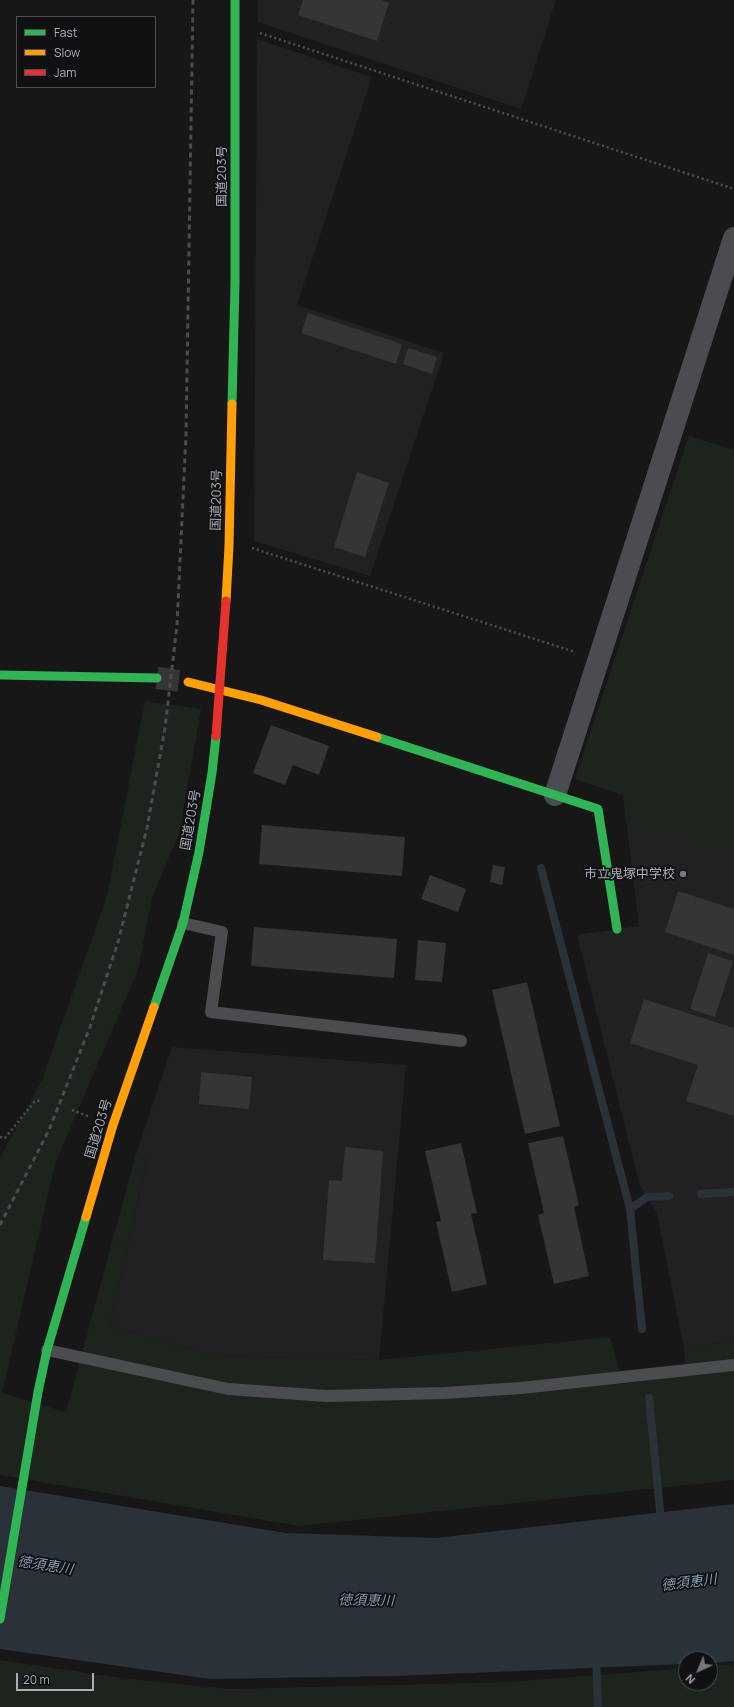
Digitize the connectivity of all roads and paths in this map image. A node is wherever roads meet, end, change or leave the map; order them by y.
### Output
1 (235, 0) edge
2 (235, 32) junction
3 (734, 189) edge
4 (734, 238) edge
5 (229, 546) junction
6 (598, 659) junction
7 (0, 675) edge
8 (157, 678) tunnel mouth
9 (188, 682) tunnel mouth
10 (220, 690) junction
11 (555, 795) junction
12 (183, 923) junction
13 (617, 930) dead end
14 (461, 1041) dead end
15 (42, 1100) dead end
16 (0, 1137) edge
17 (47, 1350) junction
18 (734, 1365) edge
19 (0, 1620) edge

1 - 2 main road, 国道203号
2 - 3 path
2 - 5 main road, 国道203号
4 - 6 street
5 - 6 path
5 - 10 main road, 国道203号
6 - 11 street
7 - 8 main road
9 - 10 main road
10 - 11 main road
10 - 12 main road, 国道203号
11 - 13 main road
12 - 14 lane
12 - 17 main road, 国道203号
15 - 16 path
17 - 18 lane
17 - 19 main road, 国道203号

